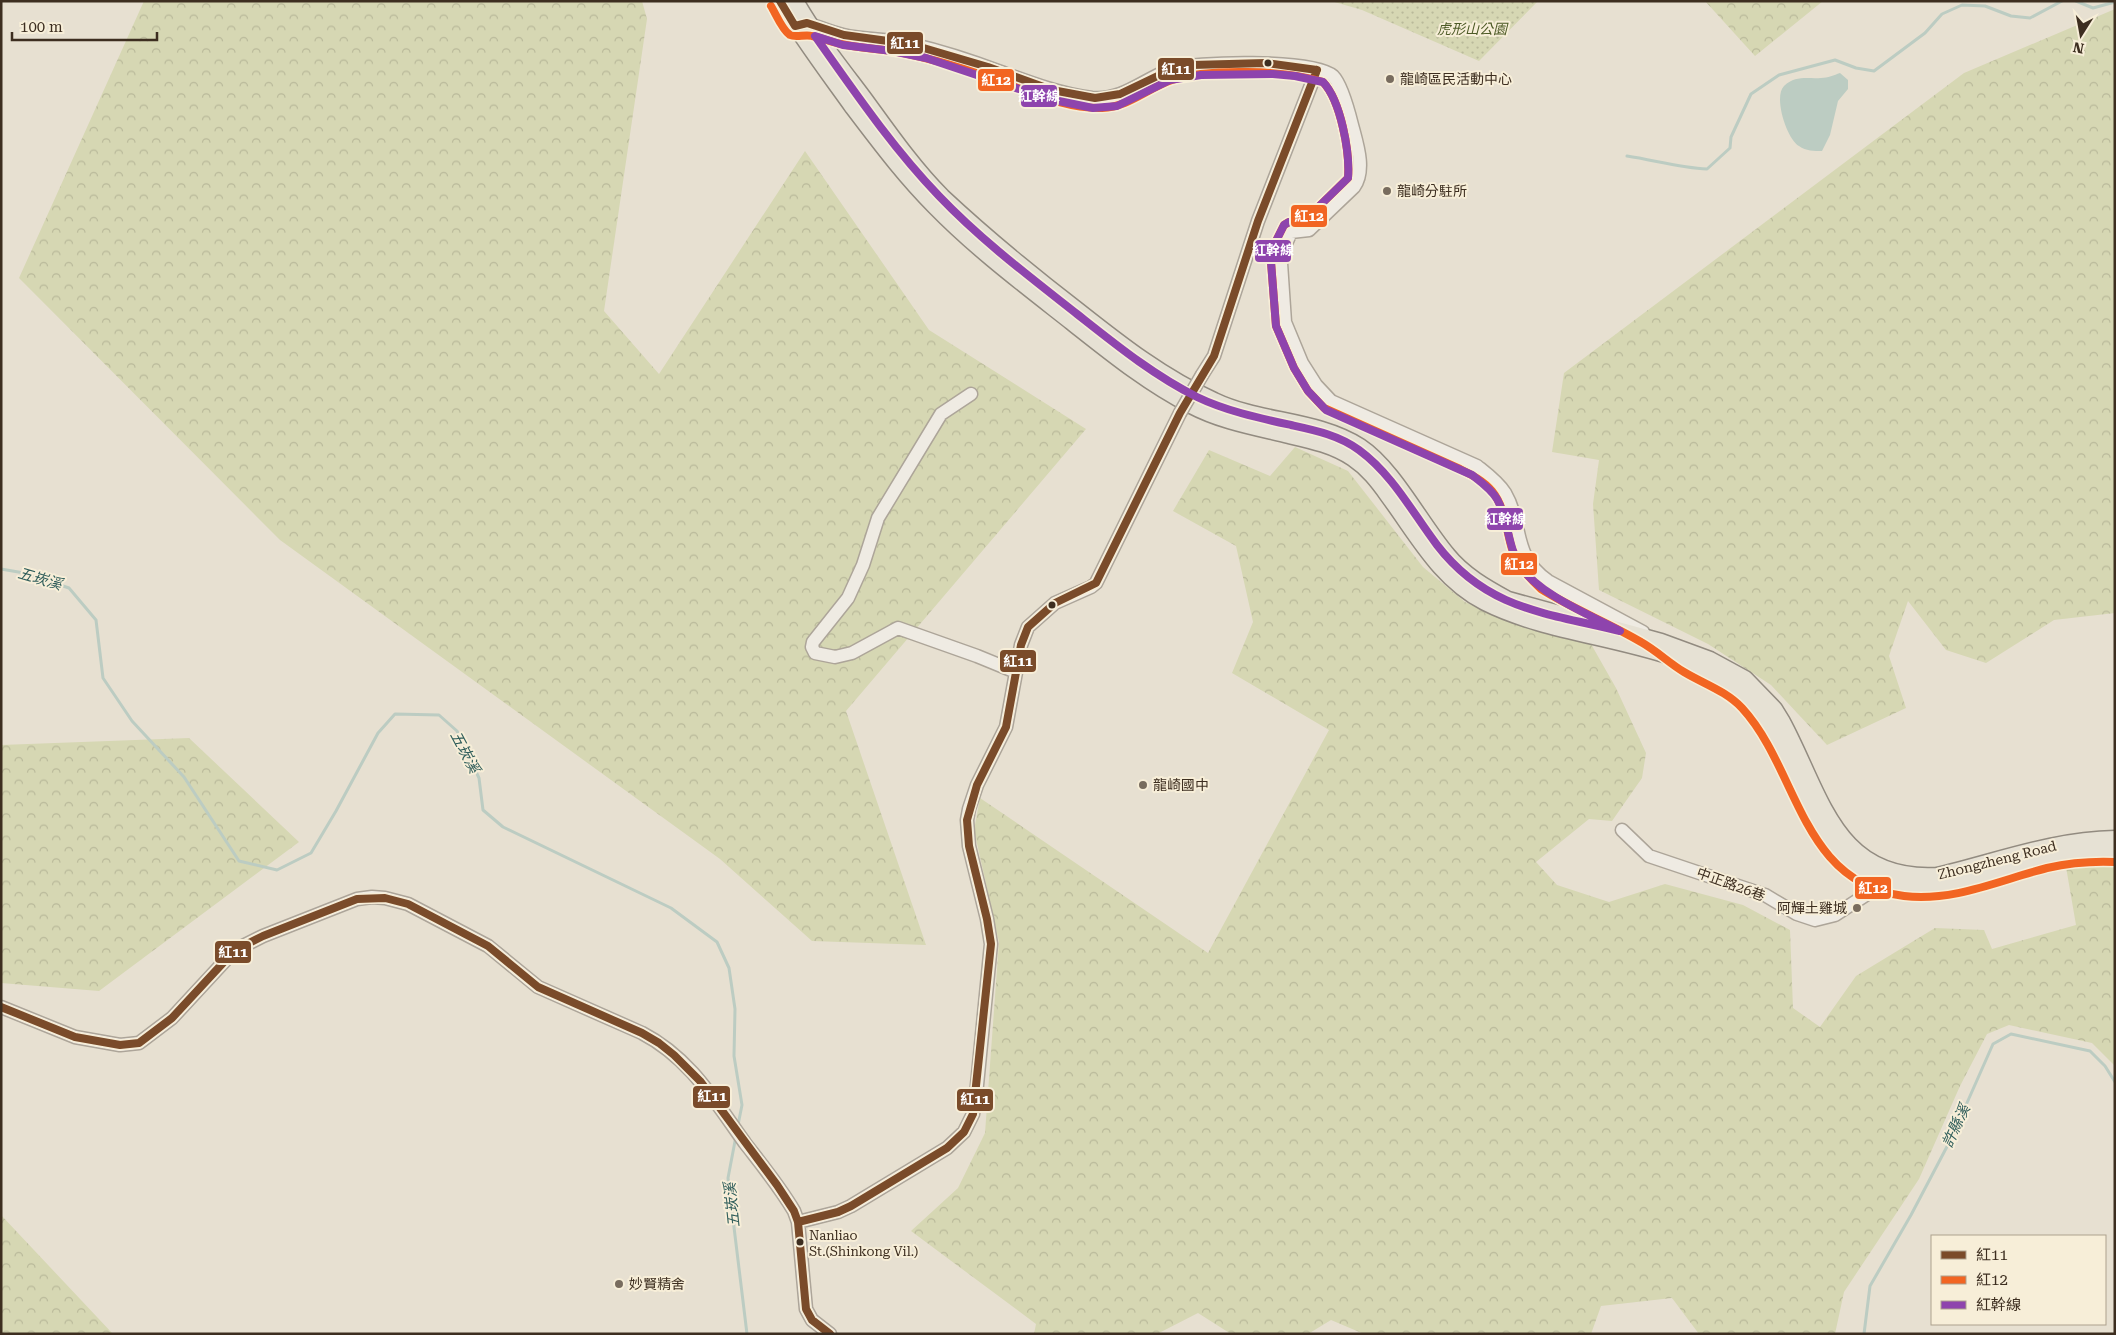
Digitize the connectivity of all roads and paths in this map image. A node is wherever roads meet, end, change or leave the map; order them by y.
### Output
1 (780, 1) edge
2 (795, 1) edge
3 (801, 24) junction
4 (1317, 70) junction
5 (1169, 385) junction
6 (970, 394) dead end
7 (1661, 642) junction
8 (1688, 663) junction
9 (1016, 672) junction
10 (1622, 830) dead end
11 (2115, 840) edge
12 (2115, 852) edge
13 (1885, 875) junction
14 (1, 1007) edge
15 (798, 1222) junction
16 (830, 1334) edge

1 - 3 main road
2 - 3 main road
3 - 4 street
3 - 5 main road
4 - 7 street
4 - 9 street, bridge
5 - 7 main road, Zhongzheng Road
5 - 8 main road, Zhongzheng Road
6 - 9 street
7 - 8 street
7 - 13 main road, Zhongzheng Road
8 - 13 main road, Zhongzheng Road
9 - 15 street
10 - 13 street, 中正路26巷
11 - 13 main road, Zhongzheng Road
12 - 13 main road, Zhongzheng Road
14 - 15 street
15 - 16 street

